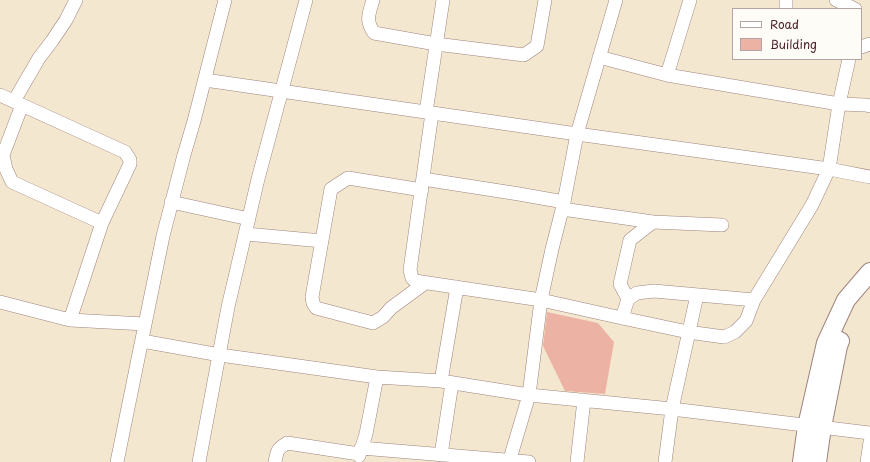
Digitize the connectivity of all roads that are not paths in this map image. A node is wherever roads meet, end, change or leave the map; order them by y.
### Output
1 (76, 0) edge
2 (225, 0) edge
3 (306, 0) edge
4 (373, 0) edge
5 (443, 0) edge
6 (545, 0) edge
7 (616, 0) edge
8 (690, 0) edge
9 (836, 0) edge
10 (854, 8) edge
11 (436, 44) junction
12 (599, 57) junction
13 (850, 60) edge
14 (667, 75) junction
15 (204, 80) junction
16 (282, 91) junction
17 (0, 95) edge
18 (18, 103) junction
19 (839, 104) junction
20 (870, 106) edge
21 (429, 113) junction
22 (577, 134) junction
23 (829, 169) junction
24 (870, 177) edge
25 (422, 184) junction
26 (171, 202) junction
27 (563, 206) junction
28 (249, 219) junction
29 (653, 222) junction
30 (102, 223) junction
31 (722, 225) dead end
32 (246, 234) junction
33 (322, 241) junction
34 (870, 272) edge
35 (425, 282) junction
36 (457, 288) junction
37 (870, 289) edge
38 (697, 295) junction
39 (541, 300) junction
40 (628, 300) junction
41 (754, 300) junction
42 (0, 302) edge
43 (622, 318) junction
44 (70, 320) junction
45 (145, 324) junction
46 (688, 332) junction
47 (142, 341) junction
48 (220, 355) junction
49 (376, 377) junction
50 (447, 382) junction
51 (529, 395) junction
52 (584, 400) junction
53 (672, 409) junction
54 (814, 427) junction
55 (870, 433) edge
56 (870, 442) edge
57 (359, 455) edge
58 (441, 455) junction
59 (509, 461) edge
60 (117, 462) edge
61 (199, 462) edge
62 (275, 462) edge
63 (529, 462) edge
64 (577, 462) edge
65 (665, 462) edge
66 (802, 462) edge
67 (818, 462) edge
68 (867, 462) edge

1 - 18 street
2 - 15 street
3 - 16 street
4 - 11 street
5 - 11 street
6 - 11 street
7 - 12 street
8 - 14 street
9 - 10 street
11 - 21 street
12 - 14 street
12 - 22 street
13 - 19 street
14 - 19 street
15 - 16 street
15 - 26 street
16 - 21 street
16 - 28 street
17 - 18 street
18 - 30 street
18 - 30 street
19 - 20 street
19 - 23 street
21 - 22 street
21 - 25 street
22 - 23 street
22 - 27 street
23 - 24 street
23 - 41 street
25 - 27 street
25 - 33 street
25 - 35 street
26 - 28 street
26 - 45 street
27 - 29 street
27 - 39 street
28 - 32 street
29 - 31 street
29 - 40 street
30 - 44 street
32 - 33 street
32 - 48 street
33 - 35 street
34 - 54 street
35 - 36 street
36 - 39 street
36 - 50 street
37 - 54 street
38 - 40 street
38 - 41 street
38 - 46 street
39 - 43 street
39 - 51 street
40 - 43 street
41 - 46 street
42 - 44 street
43 - 46 street
44 - 45 street
45 - 47 street
46 - 53 street
47 - 48 street
47 - 60 street
48 - 49 street
48 - 61 street
49 - 50 street
49 - 57 street
50 - 51 street
50 - 58 street
51 - 52 street
51 - 59 street
52 - 53 street
52 - 64 street
53 - 54 street
53 - 65 street
54 - 55 street
54 - 66 street
54 - 67 street
56 - 68 street
57 - 58 street
57 - 62 street
58 - 59 street
59 - 63 street

